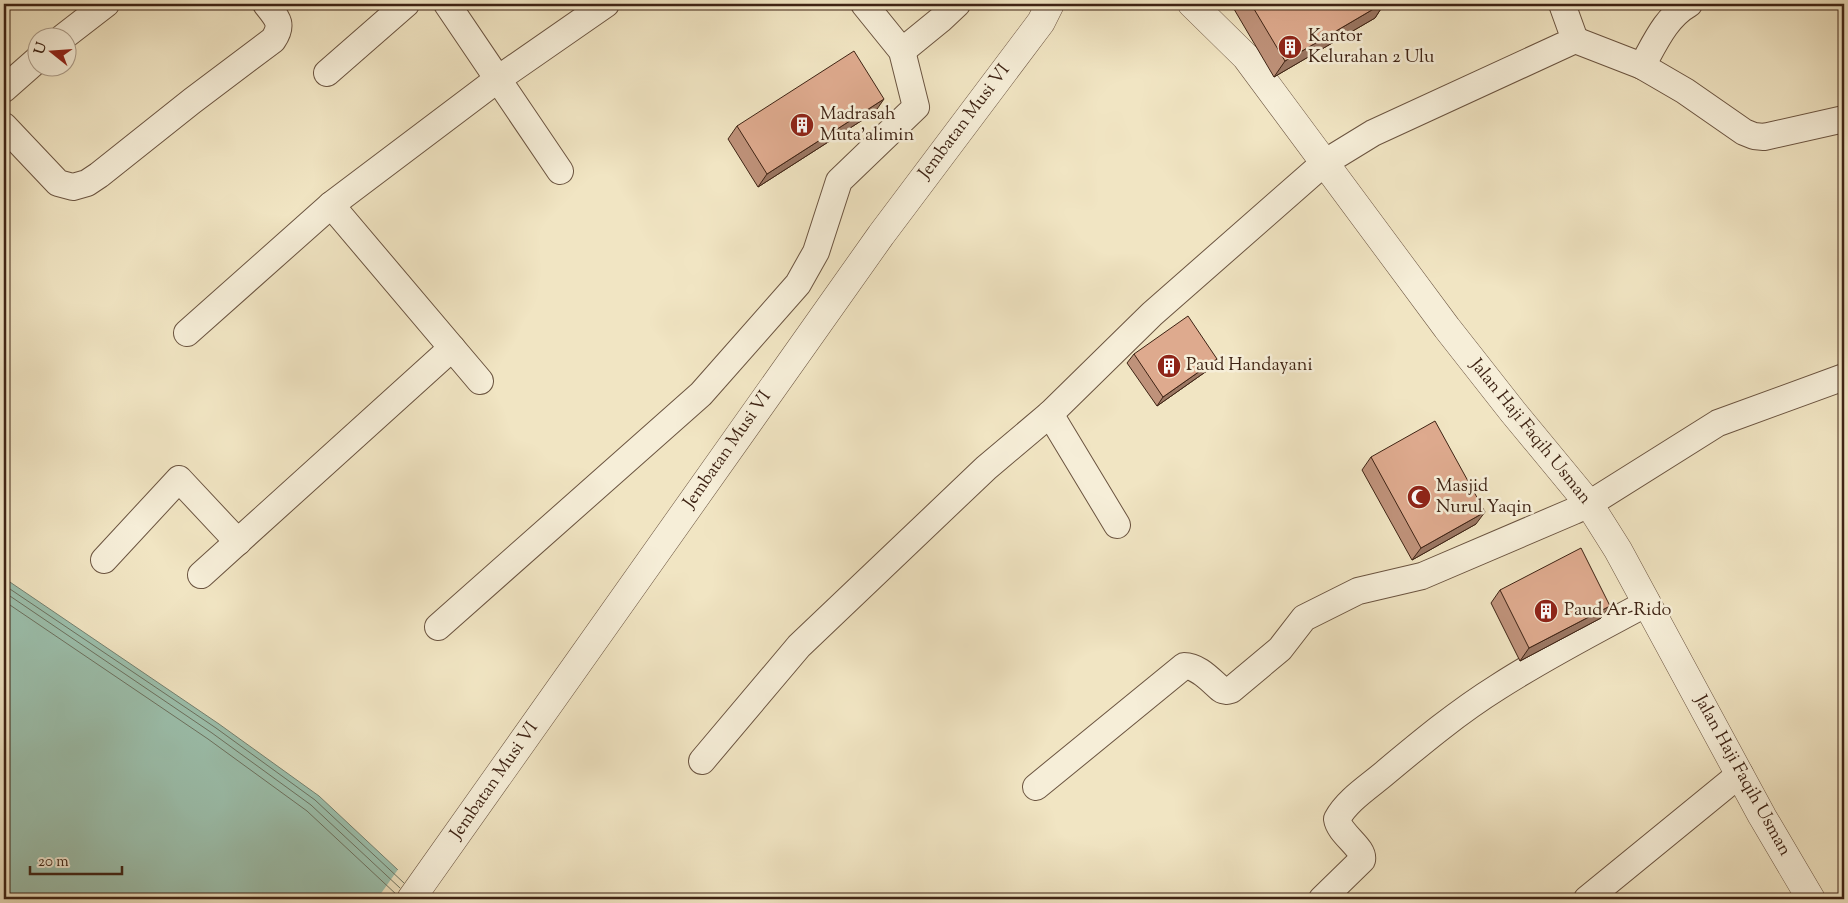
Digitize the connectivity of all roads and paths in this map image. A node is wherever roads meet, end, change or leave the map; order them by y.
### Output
1 (106, 4) edge
2 (266, 4) edge
3 (406, 4) edge
4 (446, 4) edge
5 (606, 4) edge
6 (864, 4) edge
7 (957, 4) edge
8 (1192, 4) edge
9 (1562, 4) edge
10 (1689, 4) edge
11 (1045, 13) edge
12 (75, 28) edge
13 (1575, 40) junction
14 (902, 51) junction
15 (1642, 66) junction
16 (28, 68) edge
17 (327, 73) dead end
18 (498, 79) junction
19 (4, 89) edge
20 (1844, 120) edge
21 (4, 126) edge
22 (1324, 163) junction
23 (560, 171) dead end
24 (331, 204) junction
25 (187, 333) dead end
26 (452, 348) junction
27 (1844, 377) edge
28 (480, 381) dead end
29 (1050, 414) junction
30 (1589, 504) junction
31 (1117, 525) dead end
32 (238, 542) junction
33 (104, 560) dead end
34 (201, 575) dead end
35 (1647, 603) junction
36 (438, 628) dead end
37 (702, 761) dead end
38 (1740, 774) junction
39 (1036, 787) dead end
40 (411, 899) edge
41 (1322, 899) edge
42 (1587, 899) edge
43 (1811, 899) edge

1 - 12 street
2 - 21 street
3 - 17 street
4 - 18 street
5 - 18 street
6 - 14 street
7 - 14 street
8 - 22 street, Jalan Haji Faqih Usman
9 - 13 street
10 - 15 street
11 - 40 street, Jembatan Musi VI
13 - 15 street
13 - 22 street
14 - 36 street
15 - 20 street
16 - 19 street
18 - 23 street
18 - 24 street
22 - 29 street
22 - 30 street, Jalan Haji Faqih Usman
24 - 25 street
24 - 26 street
26 - 28 street
26 - 32 street
27 - 30 street
29 - 31 street
29 - 37 street
30 - 35 street, Jalan Haji Faqih Usman
30 - 39 street
32 - 33 street
32 - 34 street
35 - 38 street, Jalan Haji Faqih Usman
35 - 41 street
38 - 42 street
38 - 43 street, Jalan Haji Faqih Usman

